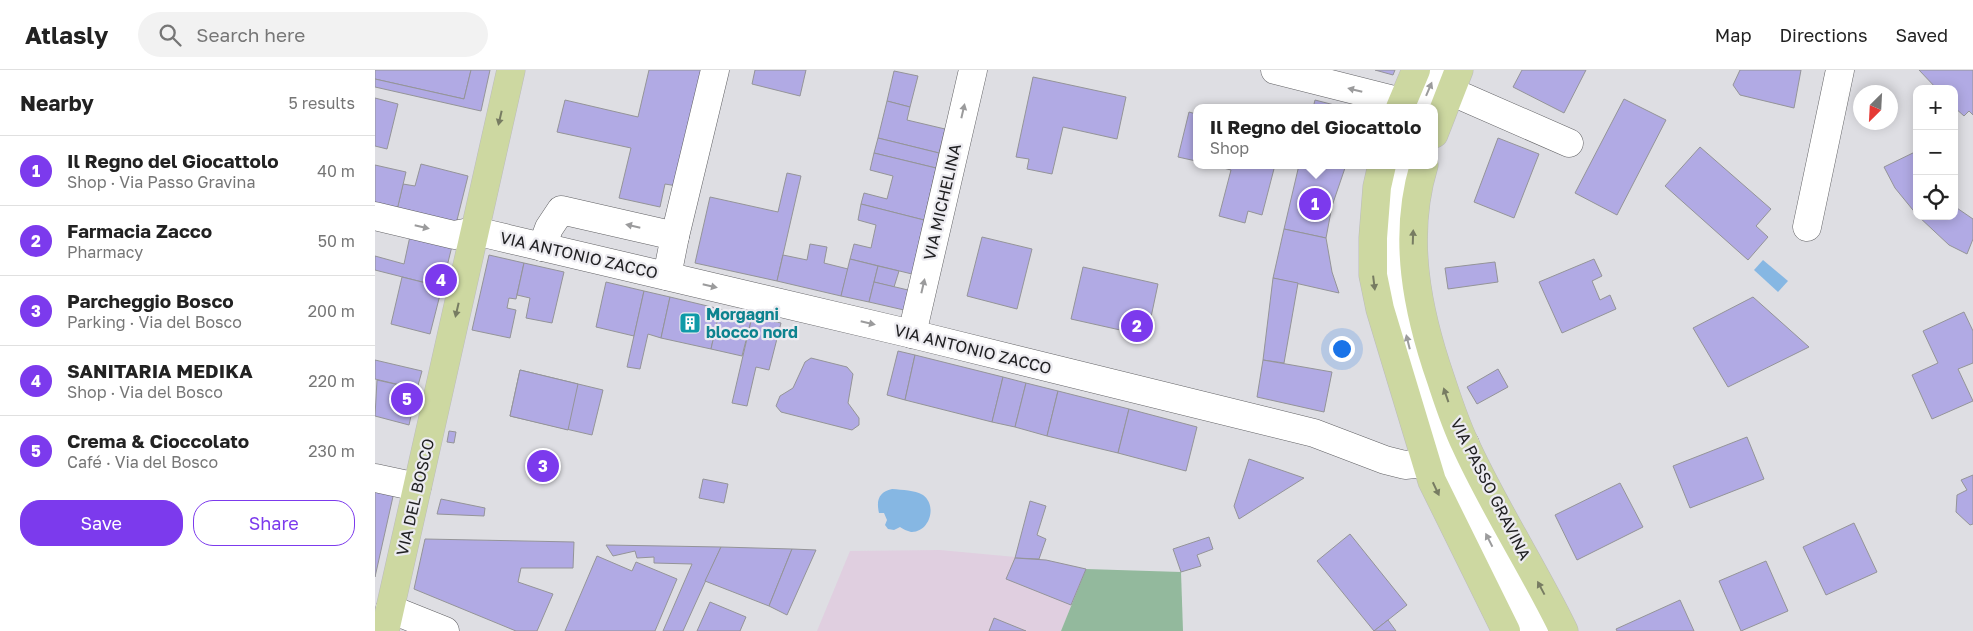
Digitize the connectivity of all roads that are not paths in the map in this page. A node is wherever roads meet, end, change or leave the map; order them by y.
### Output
1 (511, 70) edge
2 (715, 70) edge
3 (973, 70) edge
4 (1275, 70) edge
5 (1415, 70) edge
6 (1840, 70) edge
7 (1449, 77) edge
8 (1401, 104) edge
9 (1408, 104) edge
10 (1411, 104) edge
11 (1438, 119) edge
12 (1569, 143) dead end
13 (1381, 169) edge
14 (1402, 169) edge
15 (1423, 169) edge
16 (375, 216) edge
17 (1807, 227) dead end
18 (475, 231) junction
19 (675, 236) junction
20 (542, 247) junction
21 (667, 276) junction
22 (912, 334) junction
23 (1445, 454) junction
24 (375, 478) edge
25 (417, 487) junction
26 (387, 620) edge
27 (445, 631) edge
28 (1506, 631) edge
29 (1534, 631) edge
30 (1564, 631) edge

1 -> 18 main road, VIA DEL BOSCO
2 - 19 street
22 -> 3 street, VIA MICHELINA
8 -> 4 street
5 - 9 main road
6 - 17 street
10 -> 7 street
7 - 11 main road
7 - 12 street
13 -> 23 main road, VIA PASSO GRAVINA
23 -> 14 street
23 -> 15 main road, VIA PASSO GRAVINA
16 -> 18 street
18 - 20 street, VIA ANTONIO ZACCO
18 -> 25 main road, VIA DEL BOSCO
19 -> 20 street
19 - 21 street
20 - 21 street, VIA ANTONIO ZACCO
21 -> 22 street, VIA ANTONIO ZACCO
22 - 23 street, VIA ANTONIO ZACCO
23 -> 28 main road, VIA PASSO GRAVINA
29 -> 23 street
30 -> 23 main road, VIA PASSO GRAVINA
24 - 25 street
25 - 26 main road, VIA DEL BOSCO
26 - 27 street

